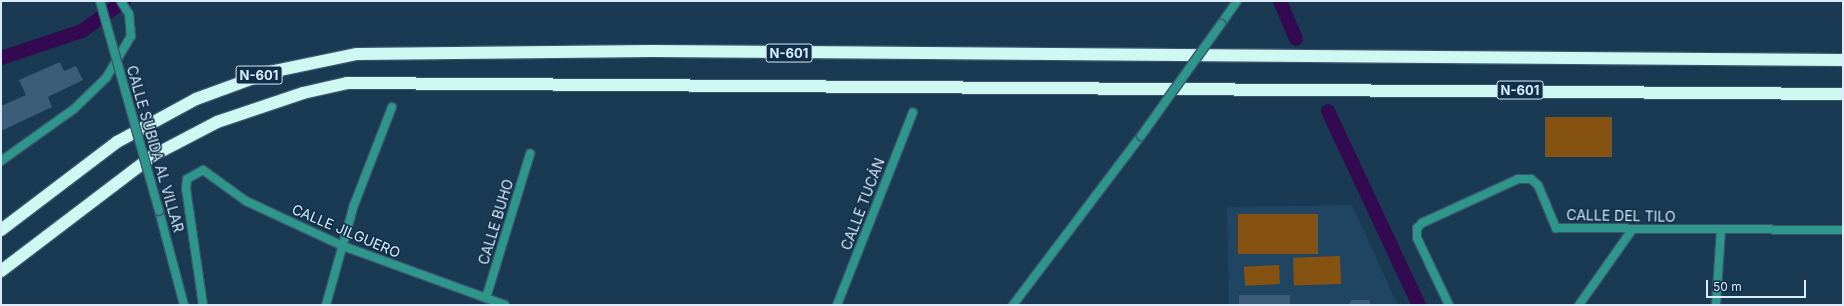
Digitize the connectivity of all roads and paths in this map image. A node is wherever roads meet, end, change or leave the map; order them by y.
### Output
1 (100, 1) edge
2 (121, 1) edge
3 (1237, 1) edge
4 (1843, 60) edge
5 (1843, 94) edge
6 (392, 107) dead end
7 (913, 112) dead end
8 (530, 154) dead end
9 (1, 161) edge
10 (187, 179) joint
11 (1, 230) edge
12 (1632, 230) junction
13 (1721, 230) junction
14 (1843, 230) edge
15 (343, 246) junction
16 (1, 271) edge
17 (486, 298) junction
18 (184, 305) edge
19 (203, 305) edge
20 (326, 305) edge
21 (505, 305) edge
22 (837, 305) edge
23 (1013, 305) edge
24 (1448, 305) edge
25 (1579, 305) edge
26 (1716, 305) edge

1 - 18 street, CALLE SUBIDA AL VILLAR, bridge
2 - 9 street
3 - 23 street, bridge
4 - 11 highway, N-601
5 - 16 highway, N-601
6 - 15 street
7 - 22 street, CALLE TUCÁN
8 - 17 street, CALLE BUHO
10 - 15 street, CALLE JILGUERO
10 - 19 street, CALLE SUBIDA AL VILLAR
12 - 13 street, CALLE DEL TILO
12 - 24 street, CALLE DEL TILO
12 - 25 street
13 - 14 street, CALLE DEL TILO
13 - 26 street
15 - 17 street, CALLE JILGUERO
15 - 20 street
17 - 21 street, CALLE JILGUERO

